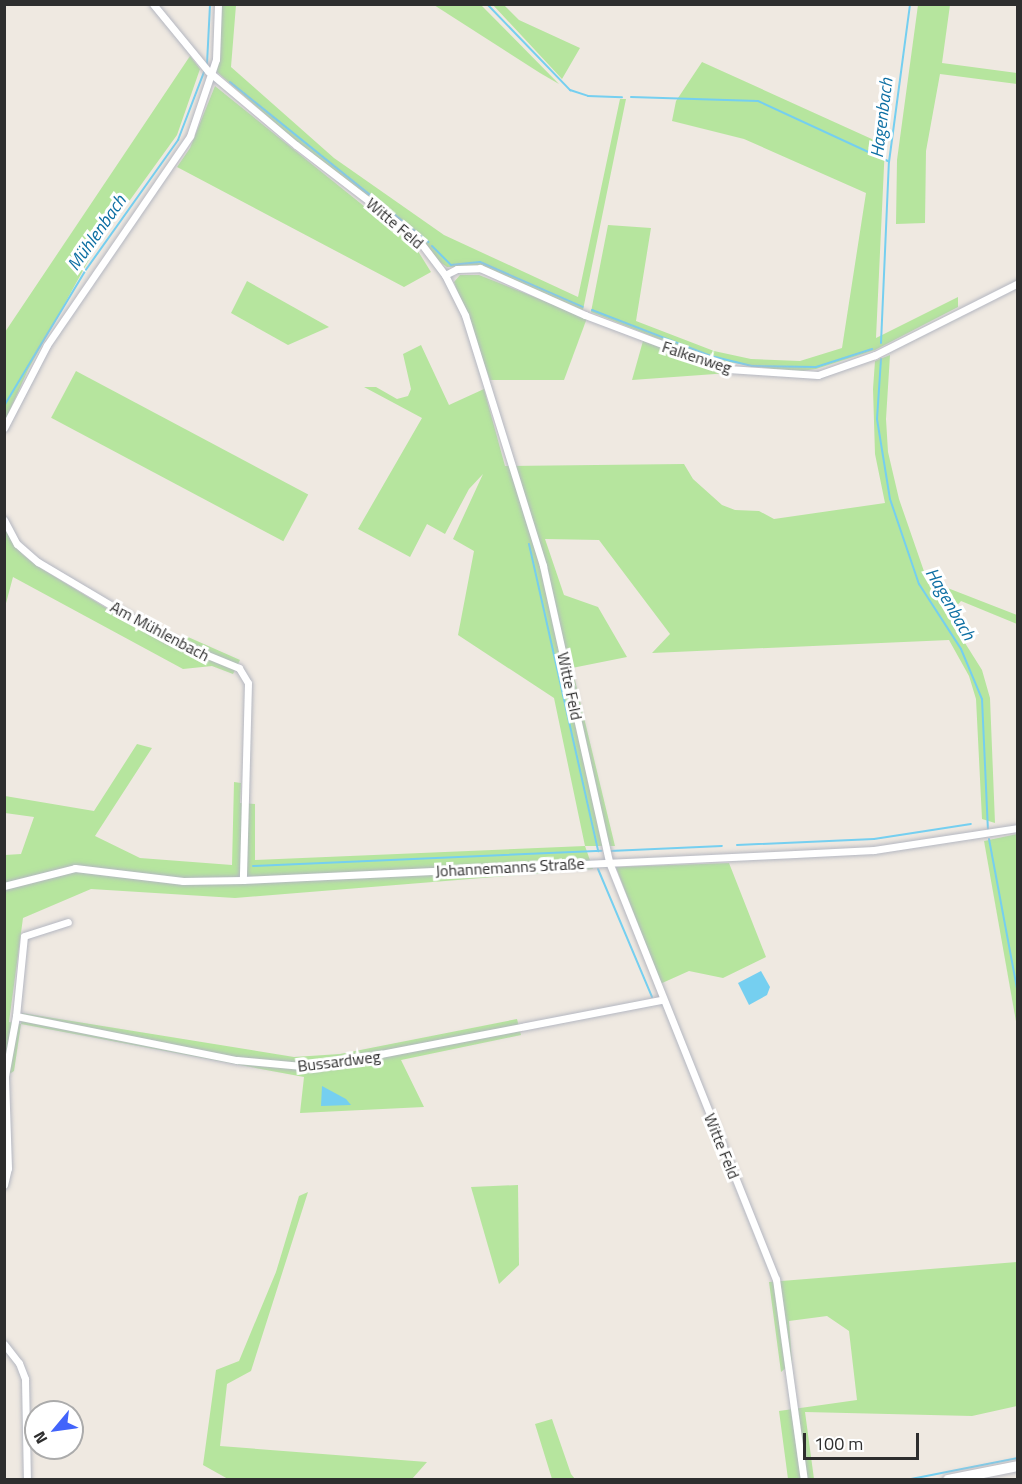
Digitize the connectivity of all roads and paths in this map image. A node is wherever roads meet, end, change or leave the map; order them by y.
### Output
1 (153, 4) edge
2 (218, 4) edge
3 (212, 74) junction
4 (445, 275) junction
5 (1017, 283) edge
6 (4, 428) edge
7 (4, 520) edge
8 (1017, 828) edge
9 (609, 862) junction
10 (243, 880) junction
11 (4, 886) edge
12 (68, 922) dead end
13 (661, 1000) junction
14 (16, 1016) junction
15 (4, 1185) edge
16 (4, 1344) edge
17 (1017, 1466) edge
18 (27, 1479) edge
19 (804, 1479) edge
20 (948, 1479) edge

1 - 3 street, Witte Feld
2 - 3 street
3 - 4 street, Witte Feld
3 - 6 street
4 - 5 street, Falkenweg
4 - 9 street, Witte Feld
7 - 10 street, Am Mühlenbach
8 - 9 street, Johannemanns Straße
9 - 10 street, Johannemanns Straße
9 - 13 street, Witte Feld
10 - 11 street, Johannemanns Straße
12 - 14 street
13 - 14 street, Bussardweg
13 - 19 street, Witte Feld
14 - 15 street
16 - 18 street
17 - 20 street

